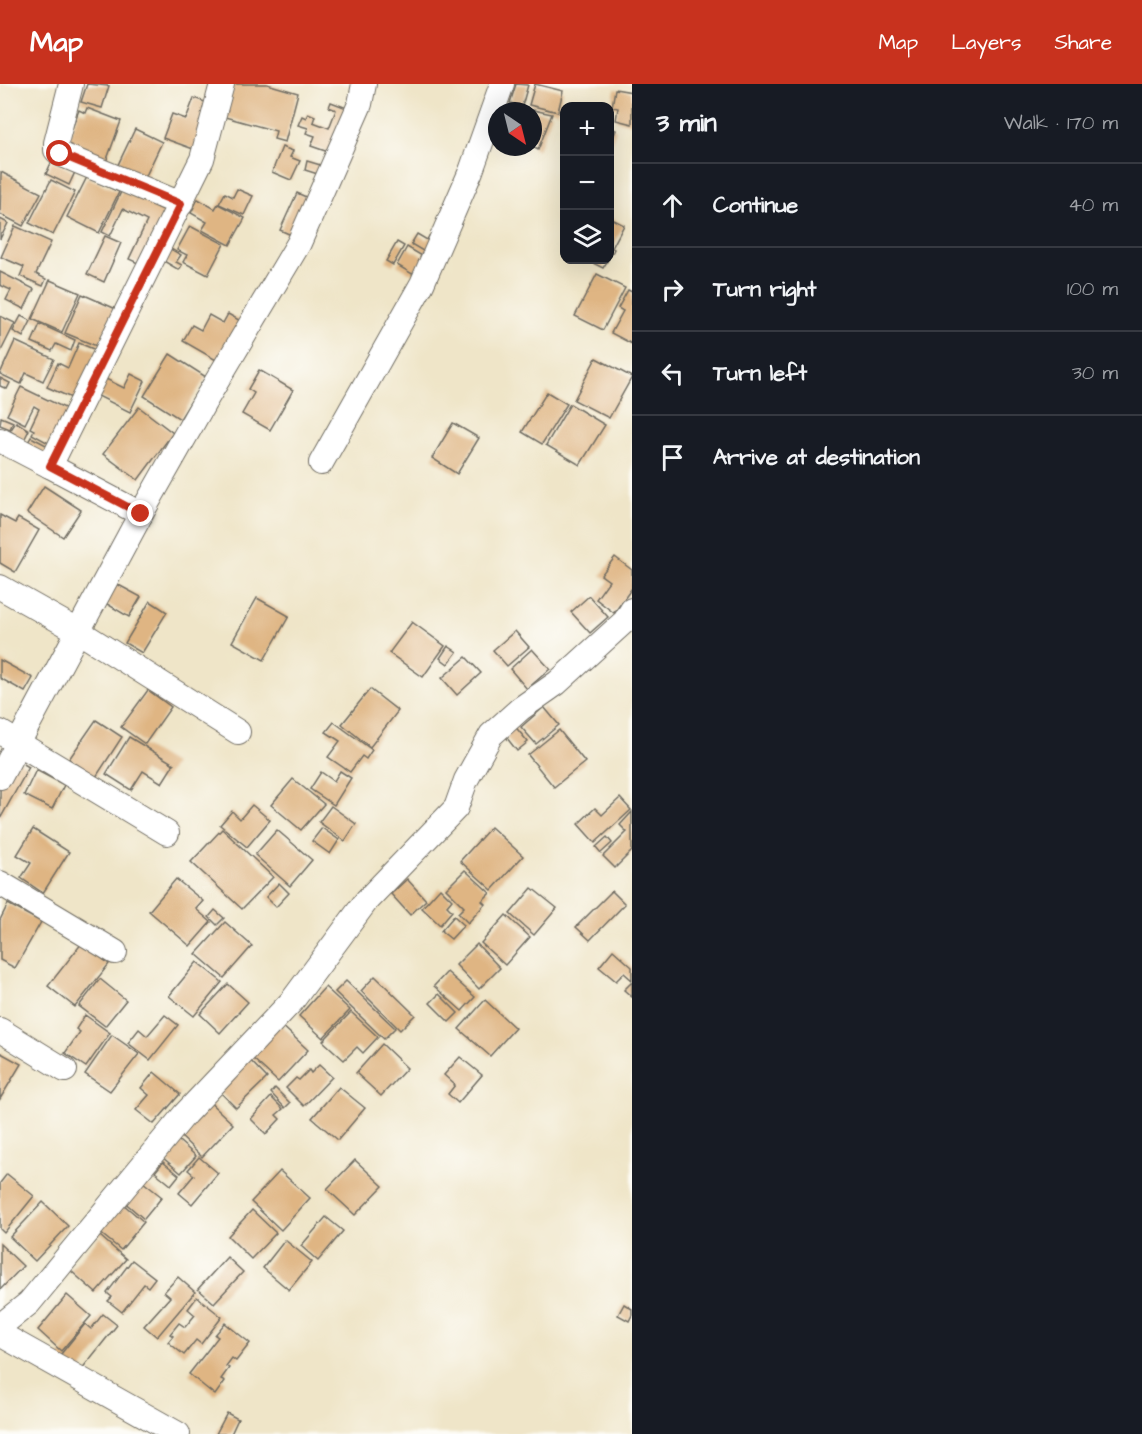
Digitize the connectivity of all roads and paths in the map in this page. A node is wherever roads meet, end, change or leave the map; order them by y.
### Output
1 (71, 84) edge
2 (222, 84) edge
3 (364, 84) edge
4 (502, 84) edge
5 (181, 204) junction
6 (0, 440) edge
7 (321, 463) dead end
8 (50, 466) junction
9 (141, 514) junction
10 (0, 587) edge
11 (632, 610) edge
12 (78, 631) junction
13 (238, 732) dead end
14 (9, 737) edge
15 (0, 777) edge
16 (167, 833) dead end
17 (0, 883) edge
18 (115, 952) dead end
19 (0, 1030) edge
20 (65, 1070) dead end
21 (0, 1326) edge
22 (0, 1334) edge
23 (178, 1434) edge

1 - 5 street
2 - 5 street
3 - 9 street
4 - 7 street
5 - 8 street
6 - 8 street
8 - 9 street
9 - 12 street
10 - 12 street
11 - 21 street
12 - 13 street
12 - 14 street
14 - 15 street
14 - 16 street
17 - 18 street
19 - 20 street
22 - 23 street

